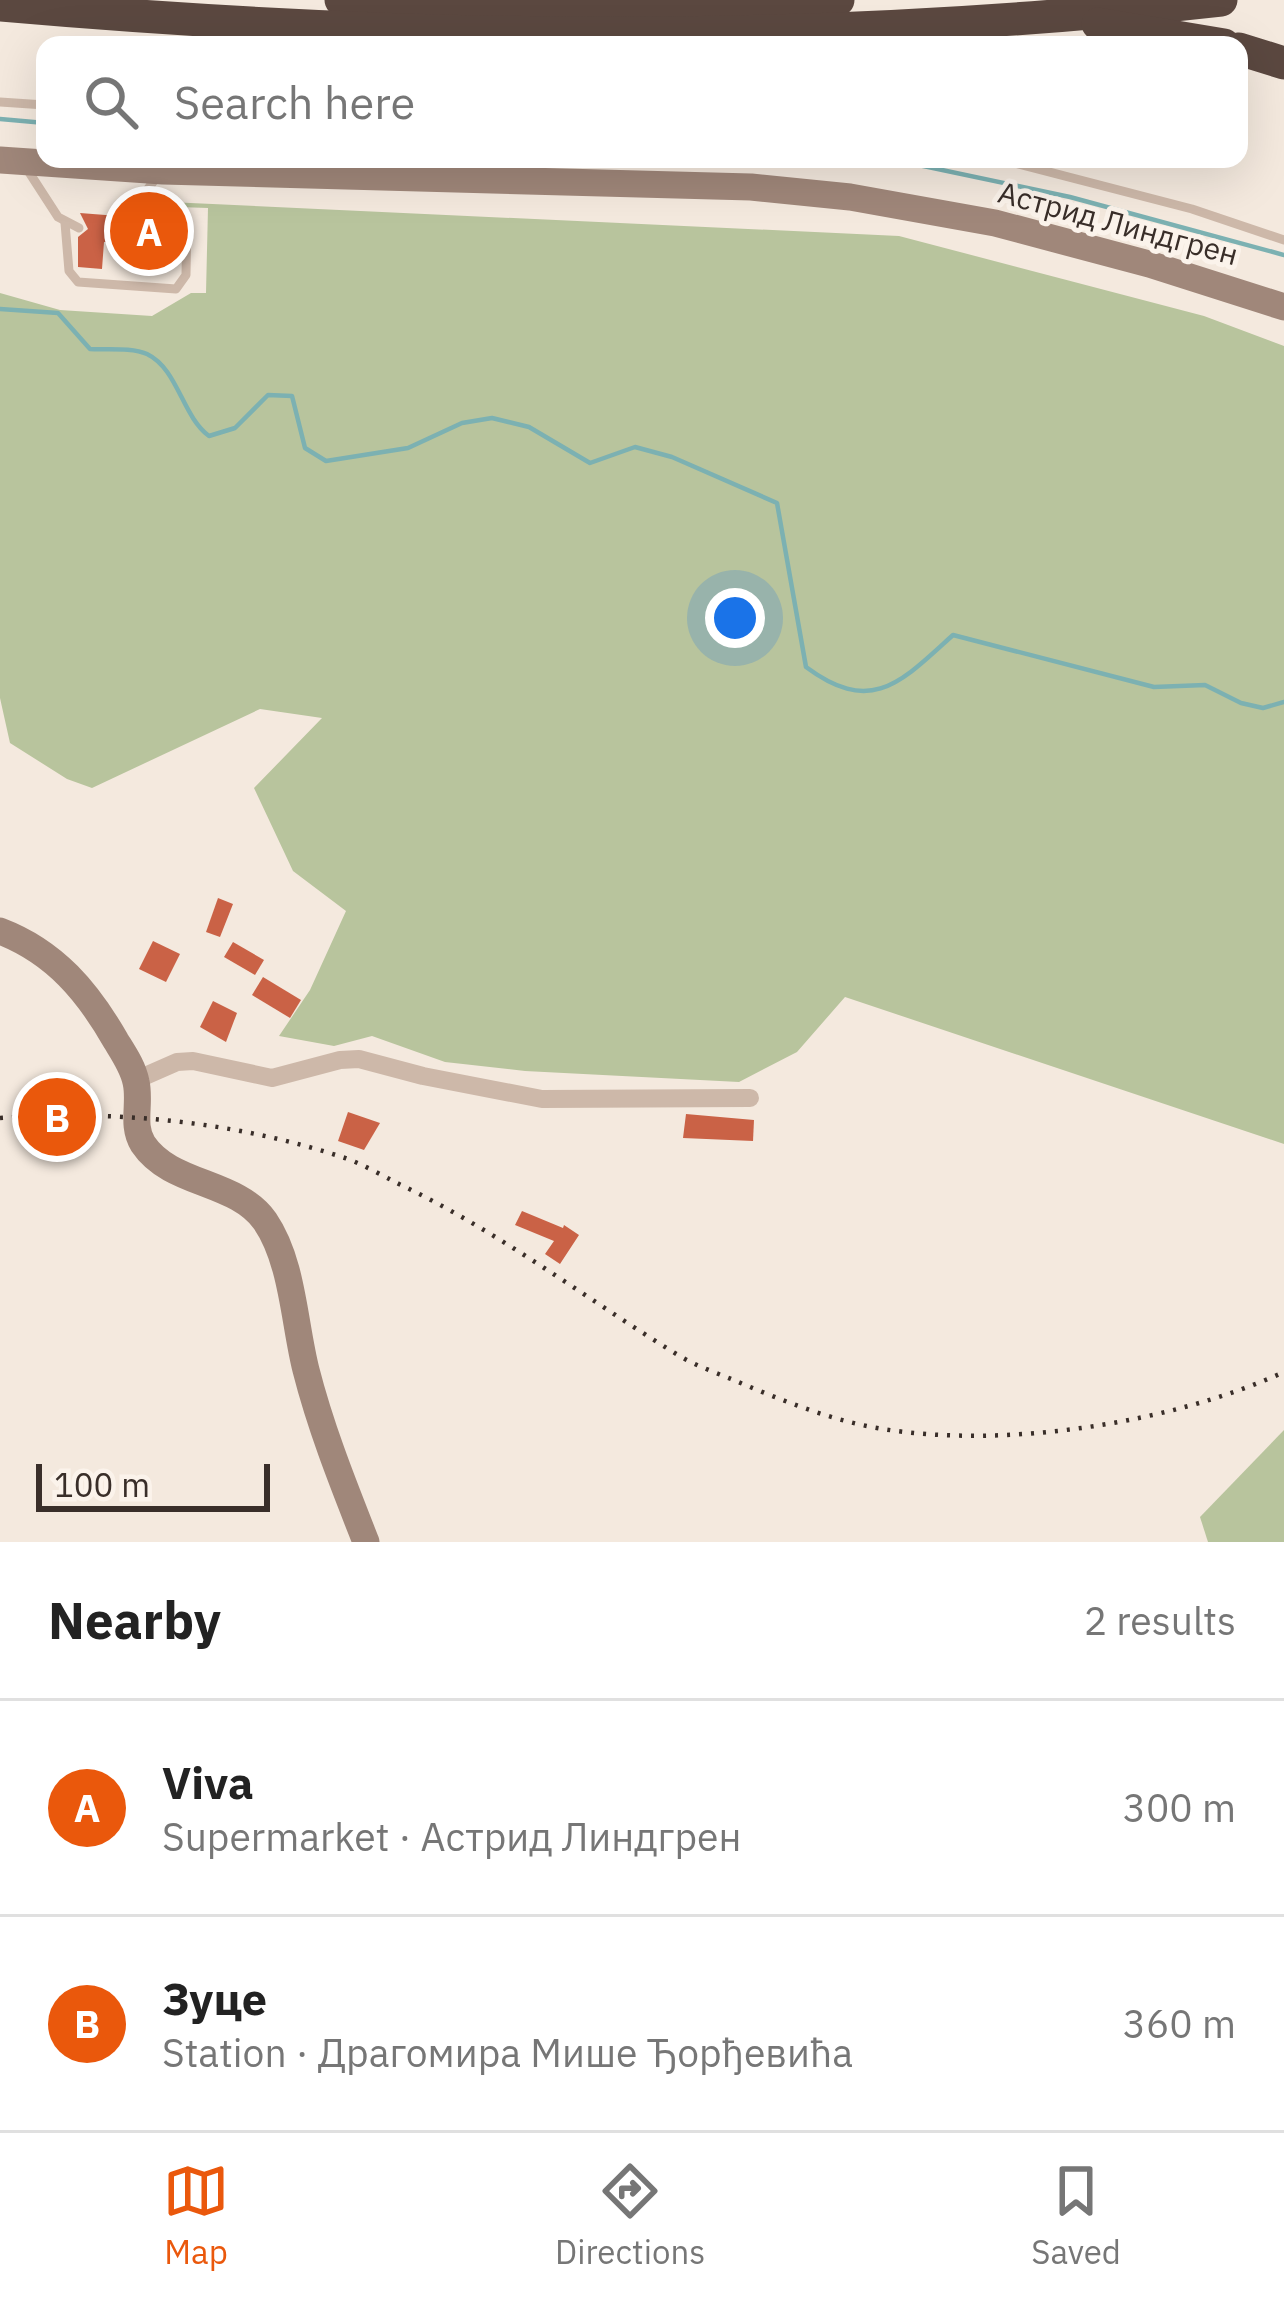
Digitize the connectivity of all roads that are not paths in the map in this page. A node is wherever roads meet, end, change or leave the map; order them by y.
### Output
1 (341, 0) edge
2 (838, 0) edge
3 (1221, 0) edge
4 (0, 4) edge
5 (1049, 19) junction
6 (1163, 36) edge
7 (1248, 52) edge
8 (1284, 63) edge
9 (0, 102) edge
10 (36, 104) edge
11 (11, 161) edge
12 (117, 168) edge
13 (1033, 168) edge
14 (163, 171) junction
15 (136, 203) junction
16 (128, 217) dead end
17 (65, 224) junction
18 (79, 228) dead end
19 (1284, 239) edge
20 (1284, 307) edge
21 (0, 932) edge
22 (136, 1080) junction
23 (750, 1098) dead end
24 (366, 1542) edge

1 - 2 highway
3 - 5 highway
4 - 5 highway
5 - 6 highway
7 - 8 highway
9 - 10 lane
11 - 17 lane
12 - 14 street, Астрид Линдгрен
13 - 19 lane
14 - 15 lane
14 - 20 street, Астрид Линдгрен
15 - 16 lane
15 - 17 lane
17 - 18 lane
21 - 22 street
22 - 23 street
22 - 24 street

